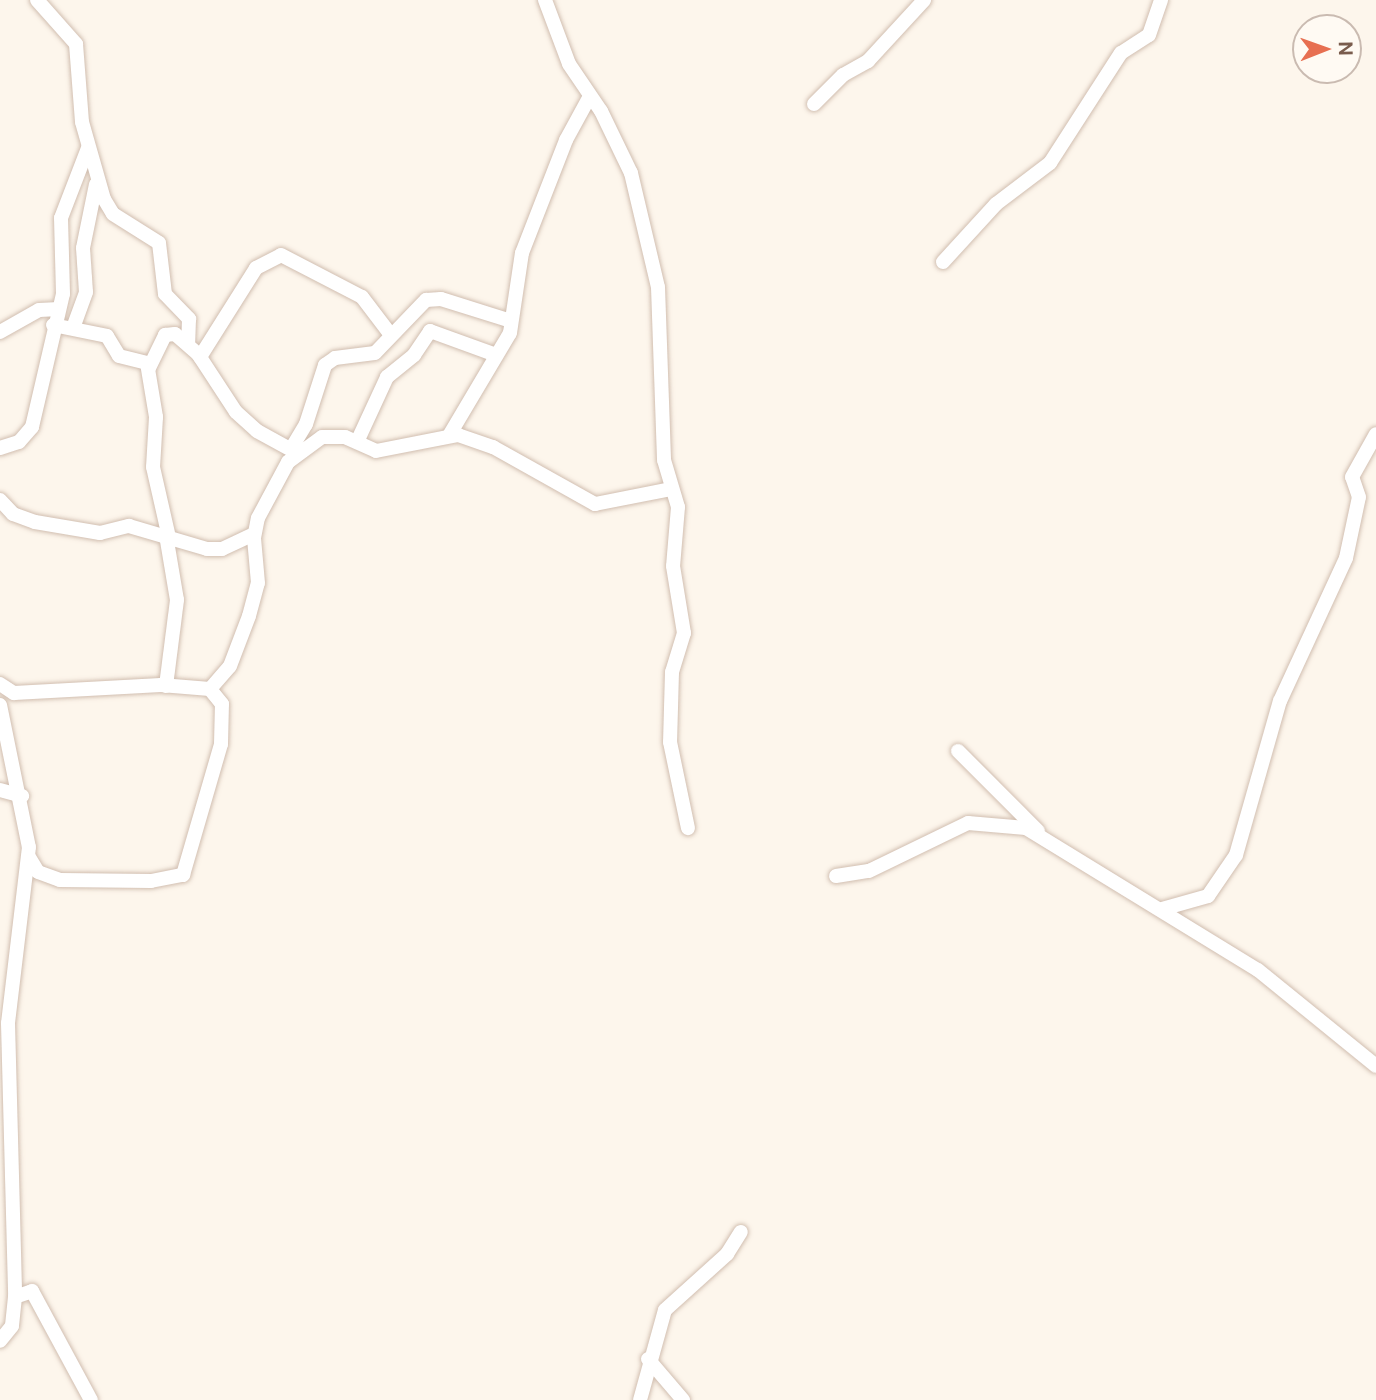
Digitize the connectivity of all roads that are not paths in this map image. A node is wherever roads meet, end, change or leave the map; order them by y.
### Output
1 (37, 0) edge
2 (545, 0) edge
3 (923, 0) edge
4 (1161, 0) edge
5 (590, 96) junction
6 (814, 104) dead end
7 (88, 147) junction
8 (97, 176) junction
9 (943, 262) dead end
10 (59, 309) junction
11 (511, 321) junction
12 (53, 325) junction
13 (73, 328) junction
14 (0, 331) edge
15 (391, 335) junction
16 (188, 342) junction
17 (496, 355) junction
18 (200, 357) junction
19 (149, 368) junction
20 (1376, 434) edge
21 (450, 435) junction
22 (357, 442) junction
23 (0, 448) edge
24 (294, 451) junction
25 (671, 489) junction
26 (0, 500) edge
27 (254, 534) junction
28 (168, 541) junction
29 (0, 684) edge
30 (166, 686) junction
31 (210, 689) junction
32 (0, 705) edge
33 (958, 751) dead end
34 (0, 790) edge
35 (22, 796) junction
36 (688, 828) dead end
37 (1040, 833) junction
38 (29, 857) junction
39 (836, 876) dead end
40 (1162, 909) junction
41 (1376, 1066) edge
42 (741, 1232) dead end
43 (15, 1297) junction
44 (0, 1341) edge
45 (648, 1359) junction
46 (91, 1400) edge
47 (640, 1400) edge
48 (683, 1400) edge

1 - 7 street
2 - 5 street
3 - 6 street
4 - 9 street
5 - 11 street
5 - 25 street
7 - 8 street
7 - 10 street
8 - 13 street
8 - 16 street
10 - 12 street
10 - 14 street
11 - 15 street
11 - 17 street
12 - 13 street
12 - 23 street
13 - 19 street
15 - 18 street
15 - 24 street
16 - 18 street
16 - 19 street
17 - 21 street
17 - 22 street
18 - 24 street
19 - 28 street
20 - 40 street
21 - 22 street
21 - 25 street
22 - 24 street
24 - 27 street
25 - 36 street
26 - 28 street
27 - 28 street
27 - 31 street
28 - 30 street
29 - 30 street
30 - 31 street
31 - 38 street
32 - 35 street
33 - 37 street
34 - 35 street
35 - 38 street
37 - 39 street
37 - 40 street
38 - 43 street
40 - 41 street
42 - 45 street
43 - 44 street
43 - 46 street
45 - 47 street
45 - 48 street

